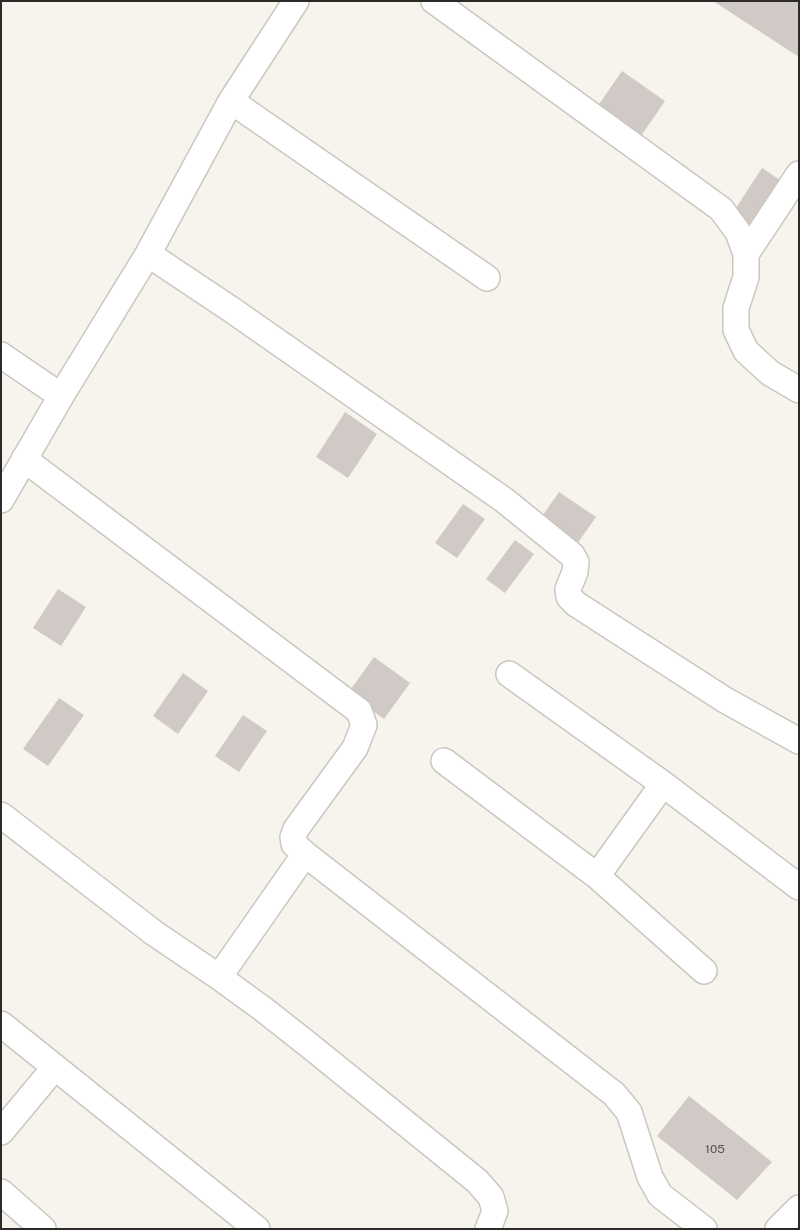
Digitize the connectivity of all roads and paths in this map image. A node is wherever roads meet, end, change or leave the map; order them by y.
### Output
1 (296, 1) edge
2 (434, 1) edge
3 (231, 101) junction
4 (799, 174) edge
5 (148, 254) junction
6 (746, 254) junction
7 (487, 278) dead end
8 (1, 355) edge
9 (799, 390) edge
10 (61, 396) junction
11 (24, 459) junction
12 (1, 500) edge
13 (509, 674) dead end
14 (799, 741) edge
15 (444, 761) dead end
16 (663, 784) junction
17 (1, 815) edge
18 (305, 854) junction
19 (597, 876) junction
20 (799, 888) edge
21 (704, 971) dead end
22 (219, 977) junction
23 (1, 1024) edge
24 (54, 1067) junction
25 (1, 1132) edge
26 (1, 1192) edge
27 (799, 1208) edge
28 (43, 1229) edge
29 (257, 1229) edge
30 (488, 1229) edge
31 (704, 1229) edge
32 (778, 1229) edge

1 - 3 street
2 - 6 street
3 - 5 street
3 - 7 street
4 - 6 street
5 - 10 street
5 - 14 street
6 - 9 street
8 - 10 street
10 - 11 street
11 - 12 street
11 - 18 street
13 - 16 street
15 - 19 street
16 - 19 street
16 - 20 street
17 - 22 street
18 - 22 street
18 - 31 street
19 - 21 street
22 - 30 street
23 - 24 street
24 - 25 street
24 - 29 street
26 - 28 street
27 - 32 street

